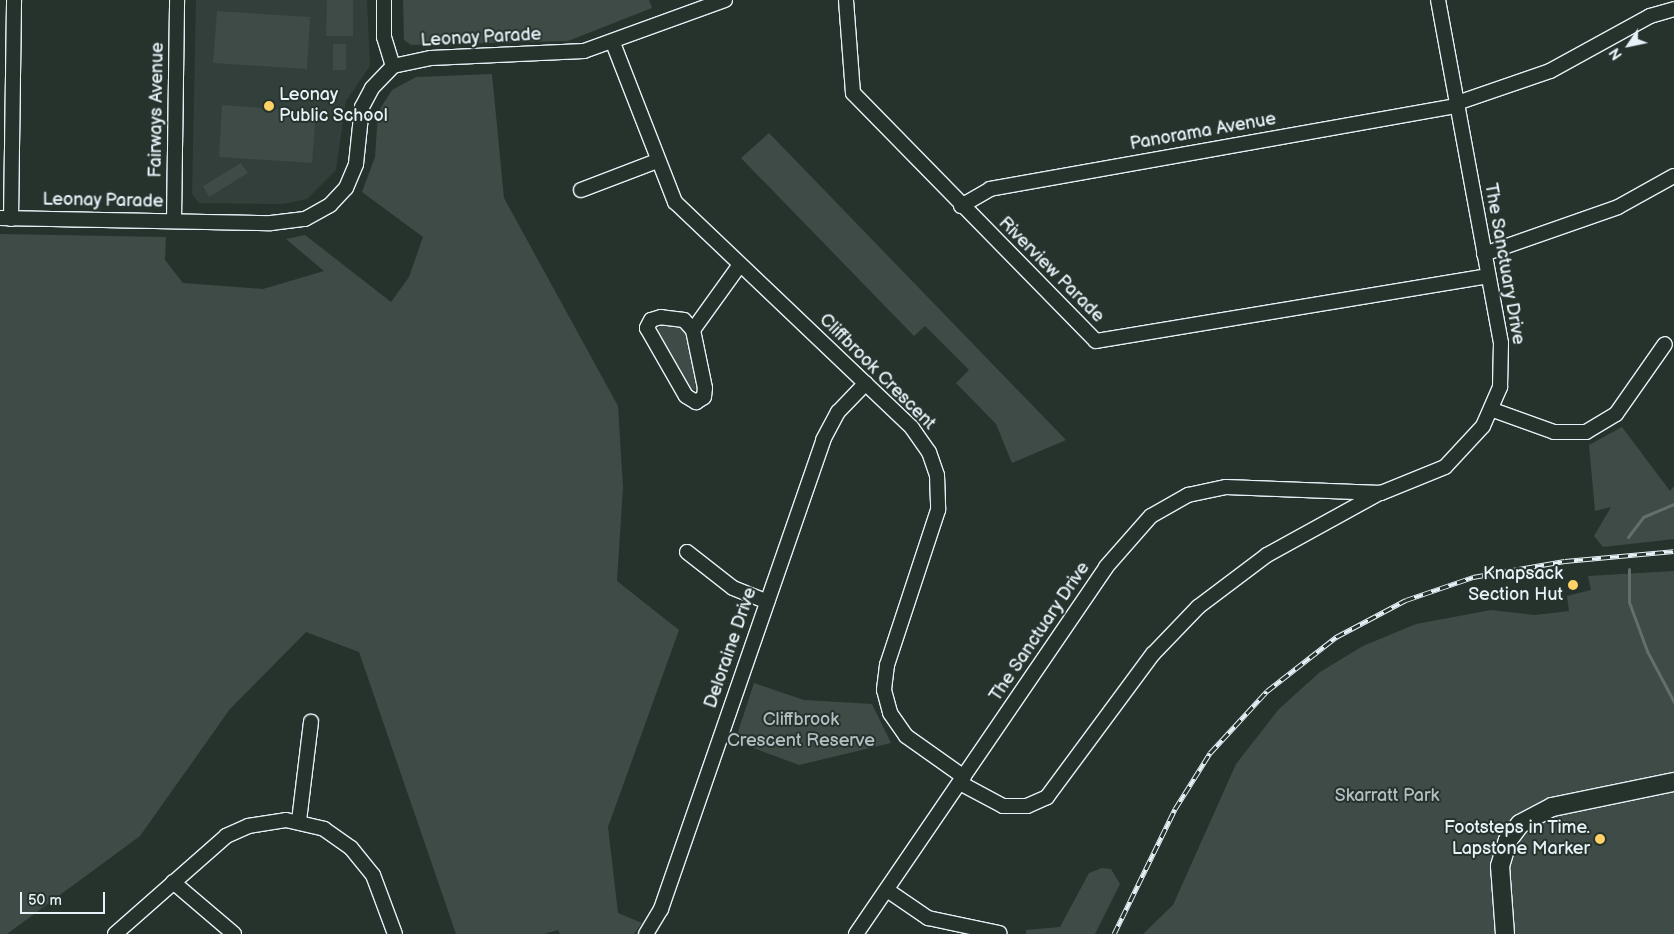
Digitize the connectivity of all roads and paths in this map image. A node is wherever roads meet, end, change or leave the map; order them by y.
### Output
1 (14, 0) edge
2 (177, 0) edge
3 (384, 0) edge
4 (725, 0) edge
5 (846, 0) edge
6 (1438, 0) edge
7 (1674, 9) edge
8 (613, 43) junction
9 (394, 66) junction
10 (1457, 104) junction
11 (657, 161) junction
12 (1674, 176) edge
13 (581, 190) dead end
14 (961, 206) junction
15 (5, 218) edge
16 (174, 221) junction
17 (1484, 254) junction
18 (740, 266) junction
19 (1488, 276) junction
20 (693, 330) junction
21 (1665, 344) dead end
22 (866, 383) junction
23 (1492, 410) junction
24 (1339, 490) junction
25 (1381, 493) junction
26 (1342, 514) junction
27 (687, 552) dead end
28 (767, 602) junction
29 (311, 722) dead end
30 (962, 780) junction
31 (1670, 783) edge
32 (299, 821) junction
33 (173, 882) junction
34 (887, 890) junction
35 (999, 932) dead end
36 (115, 934) edge
37 (234, 934) edge
38 (394, 934) edge
39 (646, 934) edge
40 (856, 934) edge
41 (1505, 934) edge

1 - 15 street
2 - 16 street, Fairways Avenue
3 - 9 street
4 - 8 street, Leonay Parade
5 - 14 street, Riverview Parade
6 - 10 street, The Sanctuary Drive
7 - 10 street, Panorama Avenue
8 - 9 street, Leonay Parade
8 - 11 street, Cliffbrook Crescent
9 - 16 street, Leonay Parade
10 - 14 street, Panorama Avenue
10 - 17 street, The Sanctuary Drive
11 - 13 street
11 - 18 street, Cliffbrook Crescent
12 - 17 street
14 - 19 street, Riverview Parade
15 - 16 street, Leonay Parade
17 - 19 street, The Sanctuary Drive
18 - 20 street
18 - 22 street, Cliffbrook Crescent
19 - 23 street, The Sanctuary Drive
20 - 20 street
21 - 23 street
22 - 28 street, Deloraine Drive
22 - 30 street, Cliffbrook Crescent
23 - 25 street, The Sanctuary Drive
24 - 25 street, The Sanctuary Drive
24 - 26 street
24 - 30 street, The Sanctuary Drive
25 - 26 street, Cliffbrook Crescent
26 - 30 street, Cliffbrook Crescent
27 - 28 street
28 - 39 street, Deloraine Drive
29 - 32 street
30 - 34 street, The Sanctuary Drive
31 - 41 main road
32 - 33 street
32 - 38 street
33 - 36 street
33 - 37 street
34 - 35 street
34 - 40 street, The Sanctuary Drive

